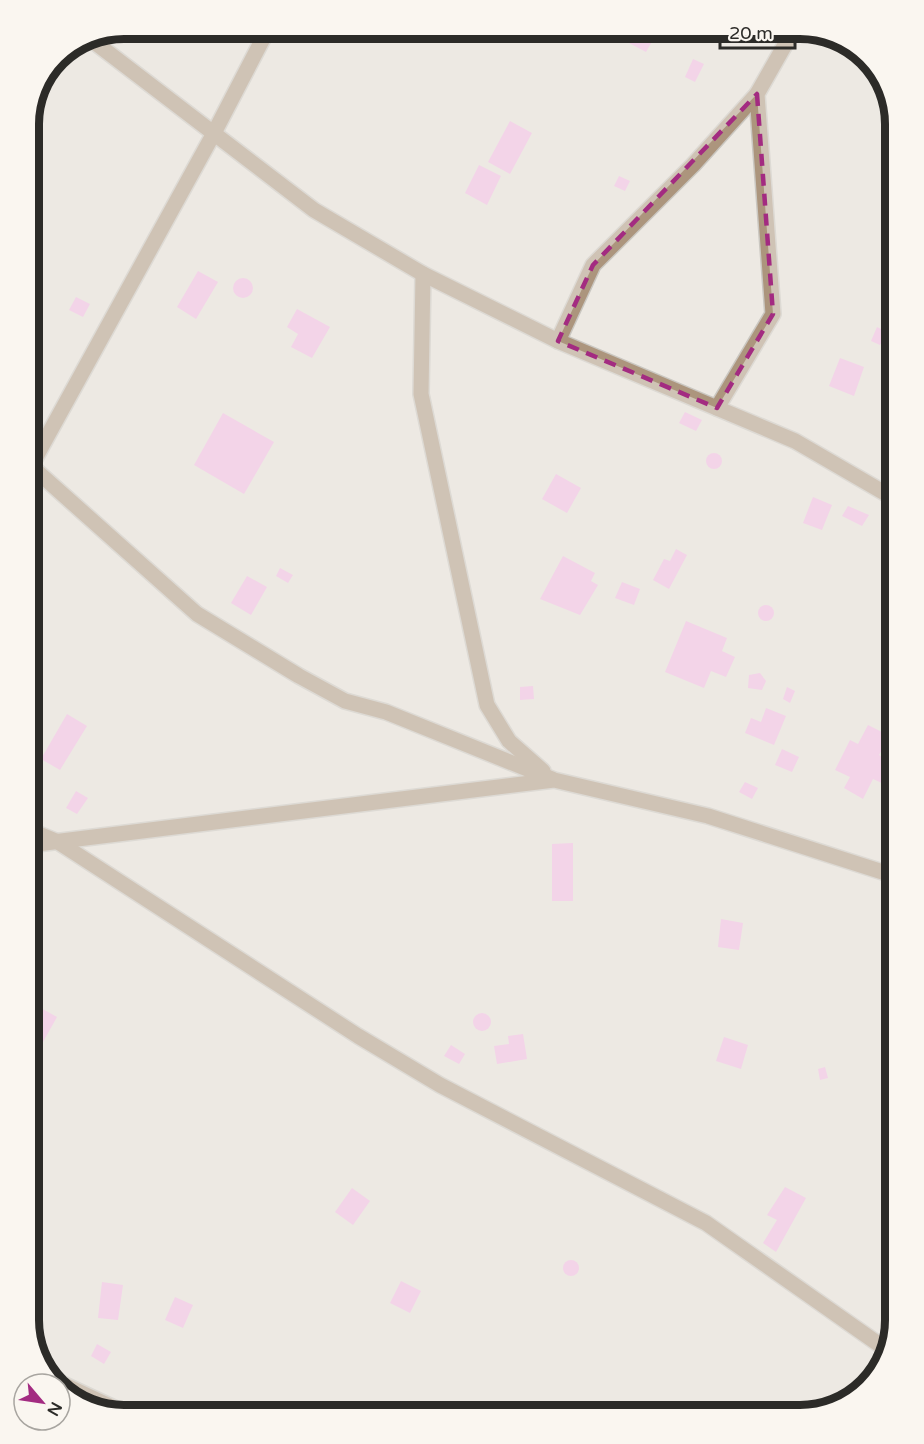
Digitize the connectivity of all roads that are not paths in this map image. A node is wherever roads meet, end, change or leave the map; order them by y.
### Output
1 (262, 39) edge
2 (788, 39) edge
3 (96, 43) edge
4 (757, 94) junction
5 (214, 133) junction
6 (423, 274) junction
7 (558, 341) junction
8 (717, 408) junction
9 (39, 451) edge
10 (39, 473) edge
11 (885, 493) edge
12 (554, 780) junction
13 (39, 834) edge
14 (58, 842) junction
15 (39, 844) edge
16 (885, 872) edge
17 (881, 1346) edge
18 (76, 1390) edge
19 (101, 1402) edge

1 - 5 street
2 - 4 street
3 - 5 street
4 - 7 street
4 - 8 street
5 - 6 street
5 - 9 street
6 - 7 street
6 - 12 street
7 - 8 street
8 - 11 street
10 - 12 street
12 - 14 street
12 - 16 street
13 - 14 street
14 - 15 street
14 - 17 street
18 - 19 street

